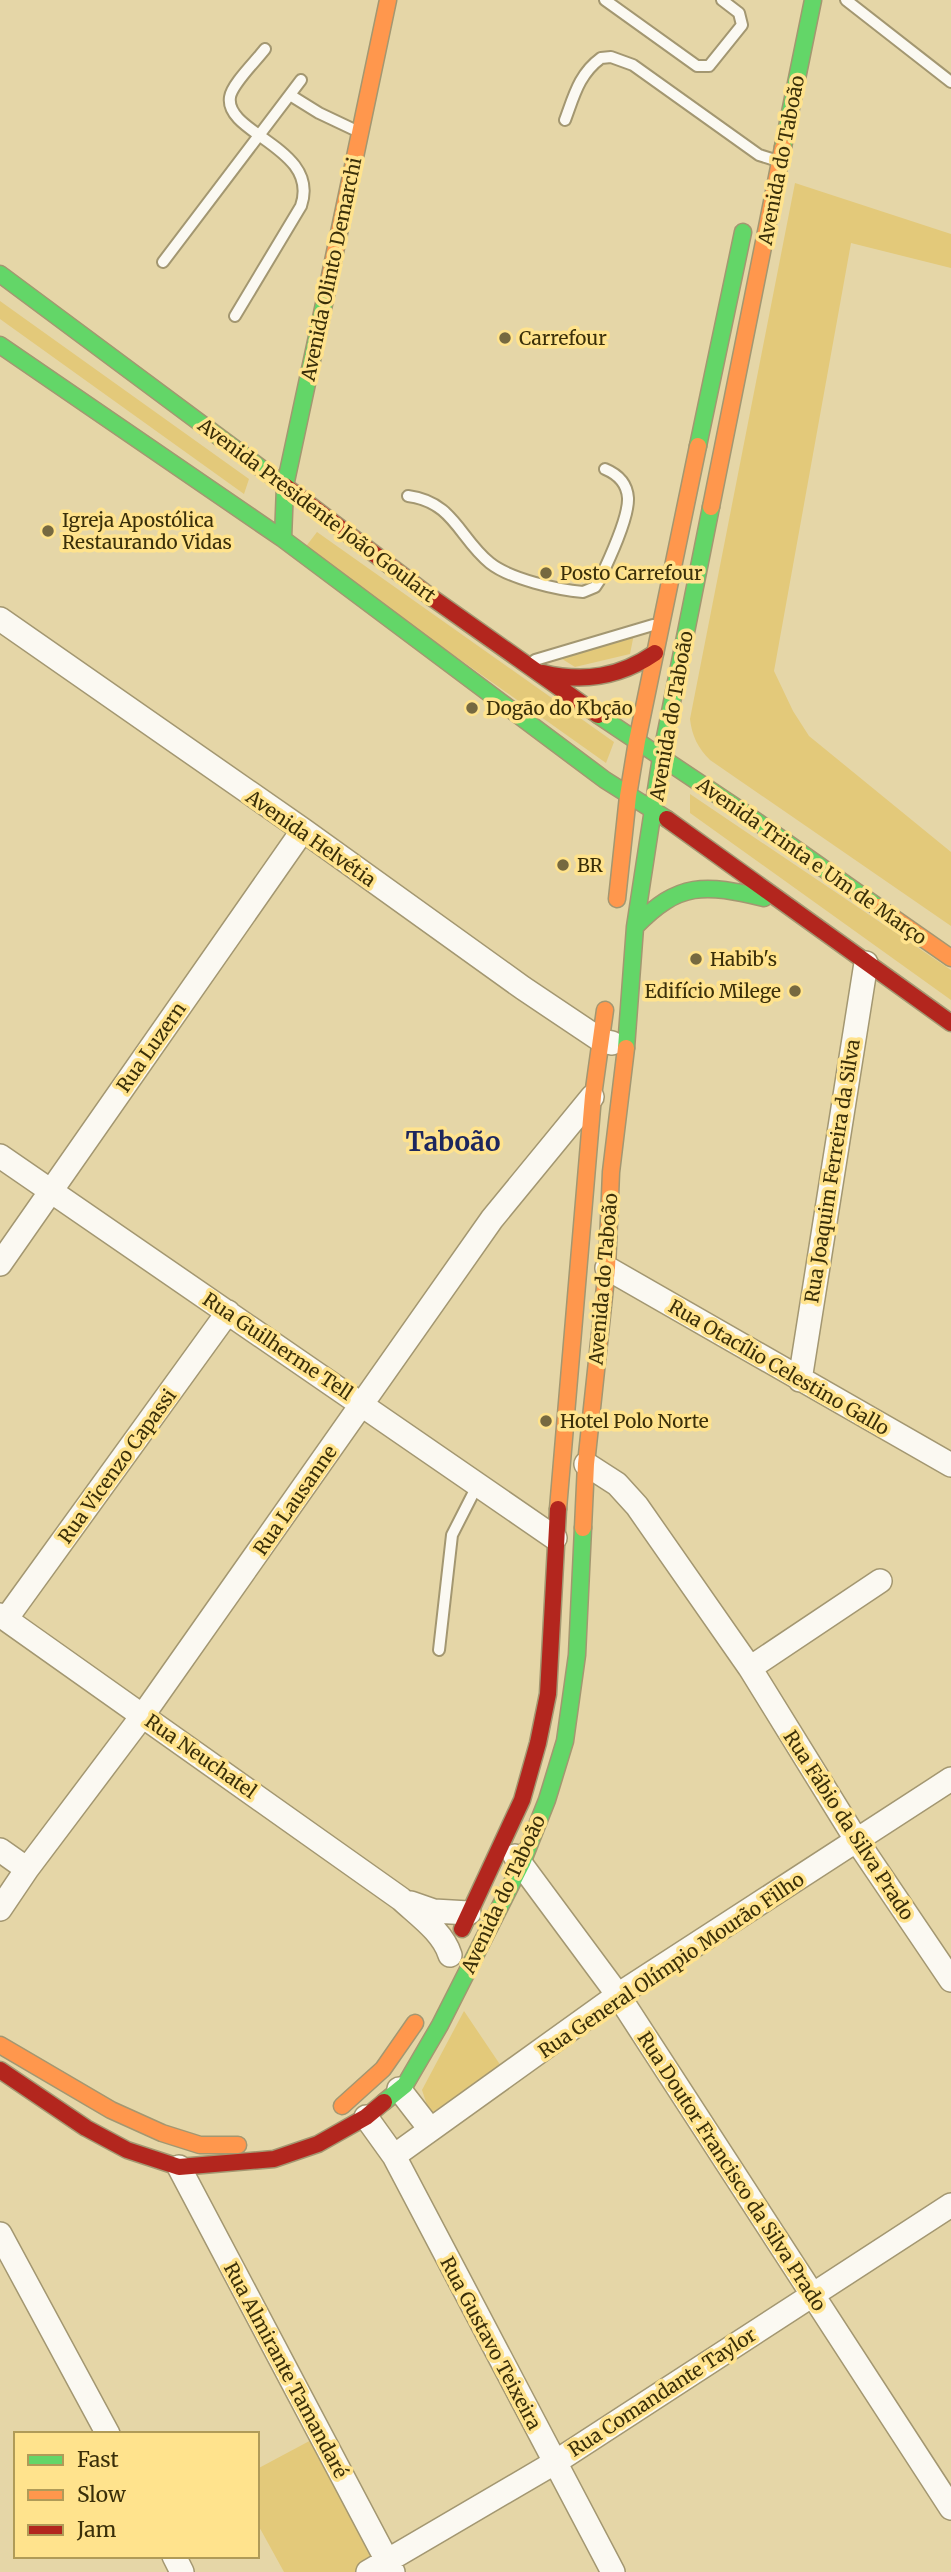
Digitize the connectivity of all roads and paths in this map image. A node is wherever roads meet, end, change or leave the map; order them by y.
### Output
1 (388, 0) edge
2 (605, 0) edge
3 (722, 0) edge
4 (813, 0) edge
5 (846, 0) edge
6 (265, 49) dead end
7 (301, 80) dead end
8 (951, 82) edge
9 (290, 95) junction
10 (565, 120) dead end
11 (360, 132) junction
12 (259, 136) junction
13 (780, 163) junction
14 (746, 220) dead end
15 (163, 262) dead end
16 (0, 274) edge
17 (235, 316) dead end
18 (0, 345) edge
19 (605, 469) dead end
20 (285, 486) junction
21 (408, 496) dead end
22 (283, 539) junction
23 (0, 619) edge
24 (661, 623) junction
25 (655, 653) junction
26 (531, 667) junction
27 (637, 741) junction
28 (661, 757) junction
29 (628, 796) junction
30 (654, 810) junction
31 (303, 830) junction
32 (783, 904) junction
33 (615, 919) dead end
34 (635, 927) junction
35 (951, 958) edge
36 (866, 963) junction
37 (607, 1000) dead end
38 (951, 1023) edge
39 (602, 1041) junction
40 (626, 1046) junction
41 (593, 1096) junction
42 (0, 1156) edge
43 (50, 1190) junction
44 (0, 1264) edge
45 (607, 1268) junction
46 (228, 1312) junction
47 (800, 1380) junction
48 (363, 1405) junction
49 (586, 1464) junction
50 (951, 1465) edge
51 (478, 1484) junction
52 (555, 1538) junction
53 (880, 1581) dead end
54 (3, 1617) edge
55 (439, 1650) dead end
56 (750, 1668) junction
57 (143, 1715) junction
58 (951, 1779) edge
59 (857, 1842) junction
60 (502, 1843) junction
61 (0, 1850) edge
62 (522, 1863) junction
63 (27, 1869) junction
64 (401, 1899) junction
65 (0, 1909) edge
66 (469, 1913) junction
67 (447, 1961) joint
68 (951, 1980) edge
69 (618, 1995) junction
70 (425, 2004) dead end
71 (0, 2045) edge
72 (0, 2070) edge
73 (400, 2089) junction
74 (323, 2117) dead end
75 (366, 2117) junction
76 (430, 2129) junction
77 (255, 2142) dead end
78 (394, 2155) junction
79 (179, 2167) junction
80 (951, 2205) edge
81 (0, 2234) edge
82 (811, 2294) junction
83 (107, 2432) edge
84 (554, 2463) junction
85 (951, 2508) edge
86 (383, 2569) edge
87 (613, 2572) edge

1 - 11 main road, Avenida Olinto Demarchi
2 - 3 lane
4 - 13 main road, Avenida do Taboão
5 - 8 lane
6 - 12 lane
7 - 9 lane
9 - 11 lane
9 - 12 lane
10 - 13 lane
11 - 20 main road, Avenida Olinto Demarchi
12 - 15 lane
12 - 17 lane
13 - 28 main road, Avenida do Taboão
14 - 24 main road, Avenida do Taboão
16 - 20 main road, Avenida Presidente João Goulart
18 - 22 main road
19 - 21 lane
20 - 22 main road, Avenida Olinto Demarchi
20 - 26 main road, Avenida Presidente João Goulart
22 - 29 main road
23 - 31 street, Avenida Helvétia
24 - 25 main road, Avenida do Taboão
24 - 26 lane
25 - 26 main road
25 - 27 main road, Avenida do Taboão
26 - 27 main road, Avenida Presidente João Goulart
27 - 28 main road, Avenida Trinta e Um de Março
27 - 29 main road, Avenida do Taboão
28 - 30 main road, Avenida do Taboão
28 - 35 main road, Avenida Trinta e Um de Março
29 - 30 main road
29 - 33 main road, Avenida do Taboão
30 - 32 main road
30 - 34 main road, Avenida do Taboão
31 - 39 street, Avenida Helvétia
31 - 43 street, Rua Luzern
32 - 34 main road
32 - 36 main road
34 - 40 main road, Avenida do Taboão
36 - 38 main road
36 - 47 street, Rua Joaquim Ferreira da Silva
37 - 39 main road, Avenida do Taboão
39 - 40 street, Avenida Helvétia
39 - 41 main road, Avenida do Taboão
40 - 45 main road, Avenida do Taboão
41 - 48 street, Rua Lausanne
41 - 52 main road, Avenida do Taboão
42 - 43 street, Rua Guilherme Tell
43 - 44 street, Rua Luzern
43 - 46 street, Rua Guilherme Tell
45 - 47 street, Rua Otacílio Celestino Gallo
45 - 49 main road, Avenida do Taboão
46 - 48 street, Rua Guilherme Tell
46 - 54 street, Rua Vicenzo Capassi
47 - 50 street, Rua Otacílio Celestino Gallo
48 - 51 street, Rua Guilherme Tell
48 - 57 street, Rua Lausanne
49 - 56 street, Rua Fábio da Silva Prado
49 - 62 main road, Avenida do Taboão
51 - 52 street, Rua Guilherme Tell
51 - 55 lane
52 - 60 main road, Avenida do Taboão
53 - 56 street
54 - 57 street, Rua Neuchatel
56 - 59 street, Rua Fábio da Silva Prado
57 - 63 street, Rua Lausanne
57 - 64 street, Rua Neuchatel
58 - 59 street, Rua General Olímpio Mourão Filho
59 - 68 street, Rua Fábio da Silva Prado
59 - 69 street, Rua General Olímpio Mourão Filho
60 - 62 street, Rua Doutor Francisco da Silva Prado
60 - 66 main road, Avenida do Taboão
61 - 63 street
62 - 69 street, Rua Doutor Francisco da Silva Prado
62 - 73 main road, Avenida do Taboão
63 - 65 street, Rua Lausanne
64 - 66 street, Rua Neuchatel
64 - 67 street, Rua Neuchatel
66 - 67 main road, Avenida do Taboão
69 - 76 street, Rua General Olímpio Mourão Filho
69 - 82 street, Rua Doutor Francisco da Silva Prado
70 - 74 main road
71 - 77 main road
72 - 79 main road, Avenida do Taboão
73 - 75 main road, Avenida do Taboão
73 - 76 street
75 - 78 street, Rua Gustavo Teixeira
75 - 79 main road, Avenida do Taboão
76 - 78 street, Rua General Olímpio Mourão Filho
78 - 84 street, Rua Gustavo Teixeira
79 - 86 street, Rua Almirante Tamandaré
80 - 82 street, Rua Comandante Taylor
81 - 83 street
82 - 84 street, Rua Comandante Taylor
82 - 85 street, Rua Doutor Francisco da Silva Prado
84 - 86 street, Rua Comandante Taylor
84 - 87 street, Rua Gustavo Teixeira

